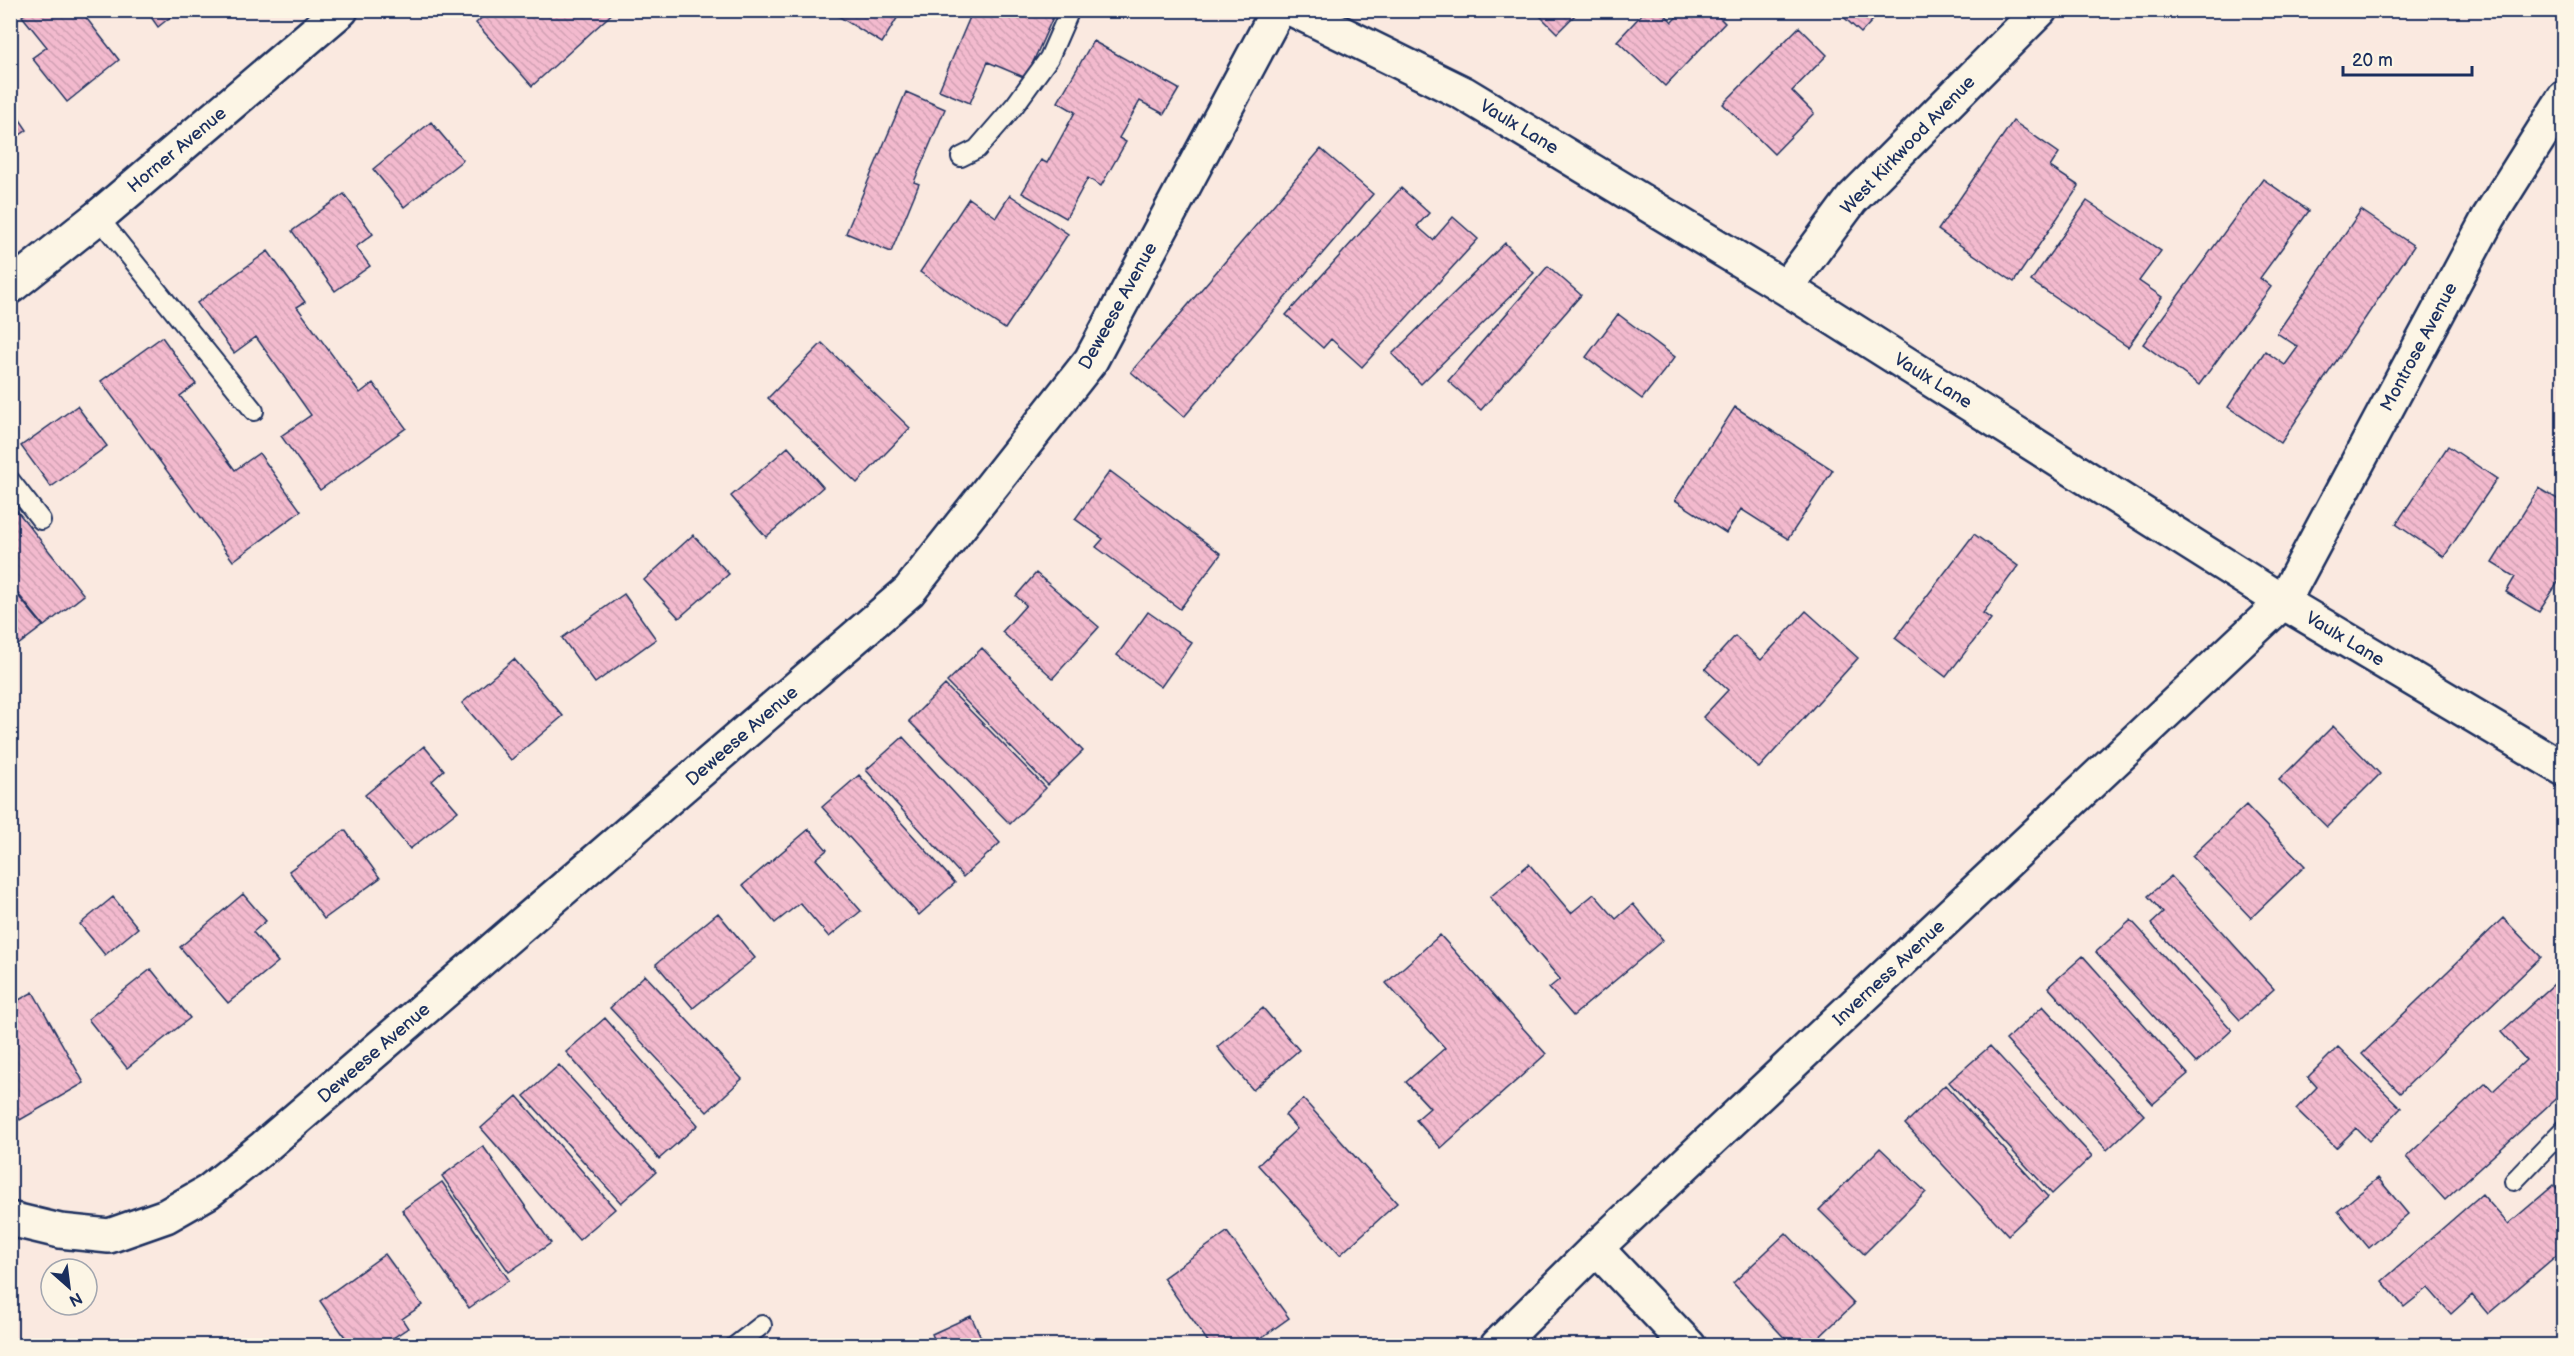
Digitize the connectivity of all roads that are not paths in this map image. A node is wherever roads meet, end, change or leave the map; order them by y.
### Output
1 (341, 10) edge
2 (1070, 10) edge
3 (1278, 10) edge
4 (1294, 10) edge
5 (2040, 10) edge
6 (2564, 98) edge
7 (961, 157) dead end
8 (98, 217) junction
9 (10, 287) edge
10 (1786, 288) junction
11 (254, 411) dead end
12 (10, 480) edge
13 (41, 519) dead end
14 (2283, 602) junction
15 (2564, 769) edge
16 (2564, 1129) edge
17 (2514, 1181) dead end
18 (10, 1219) edge
19 (1596, 1248) junction
20 (762, 1325) dead end
21 (735, 1346) edge
22 (1497, 1346) edge
23 (1689, 1346) edge

1 - 8 street, Horner Avenue
2 - 7 lane
3 - 18 street, Deweese Avenue
4 - 10 street, Vaulx Lane
5 - 10 street, West Kirkwood Avenue
6 - 14 street, Montrose Avenue
8 - 9 street, Horner Avenue
8 - 11 lane
10 - 14 street, Vaulx Lane
12 - 13 lane
14 - 15 street, Vaulx Lane
14 - 19 street, Inverness Avenue
16 - 17 lane
19 - 22 street, Inverness Avenue
19 - 23 street
20 - 21 lane

